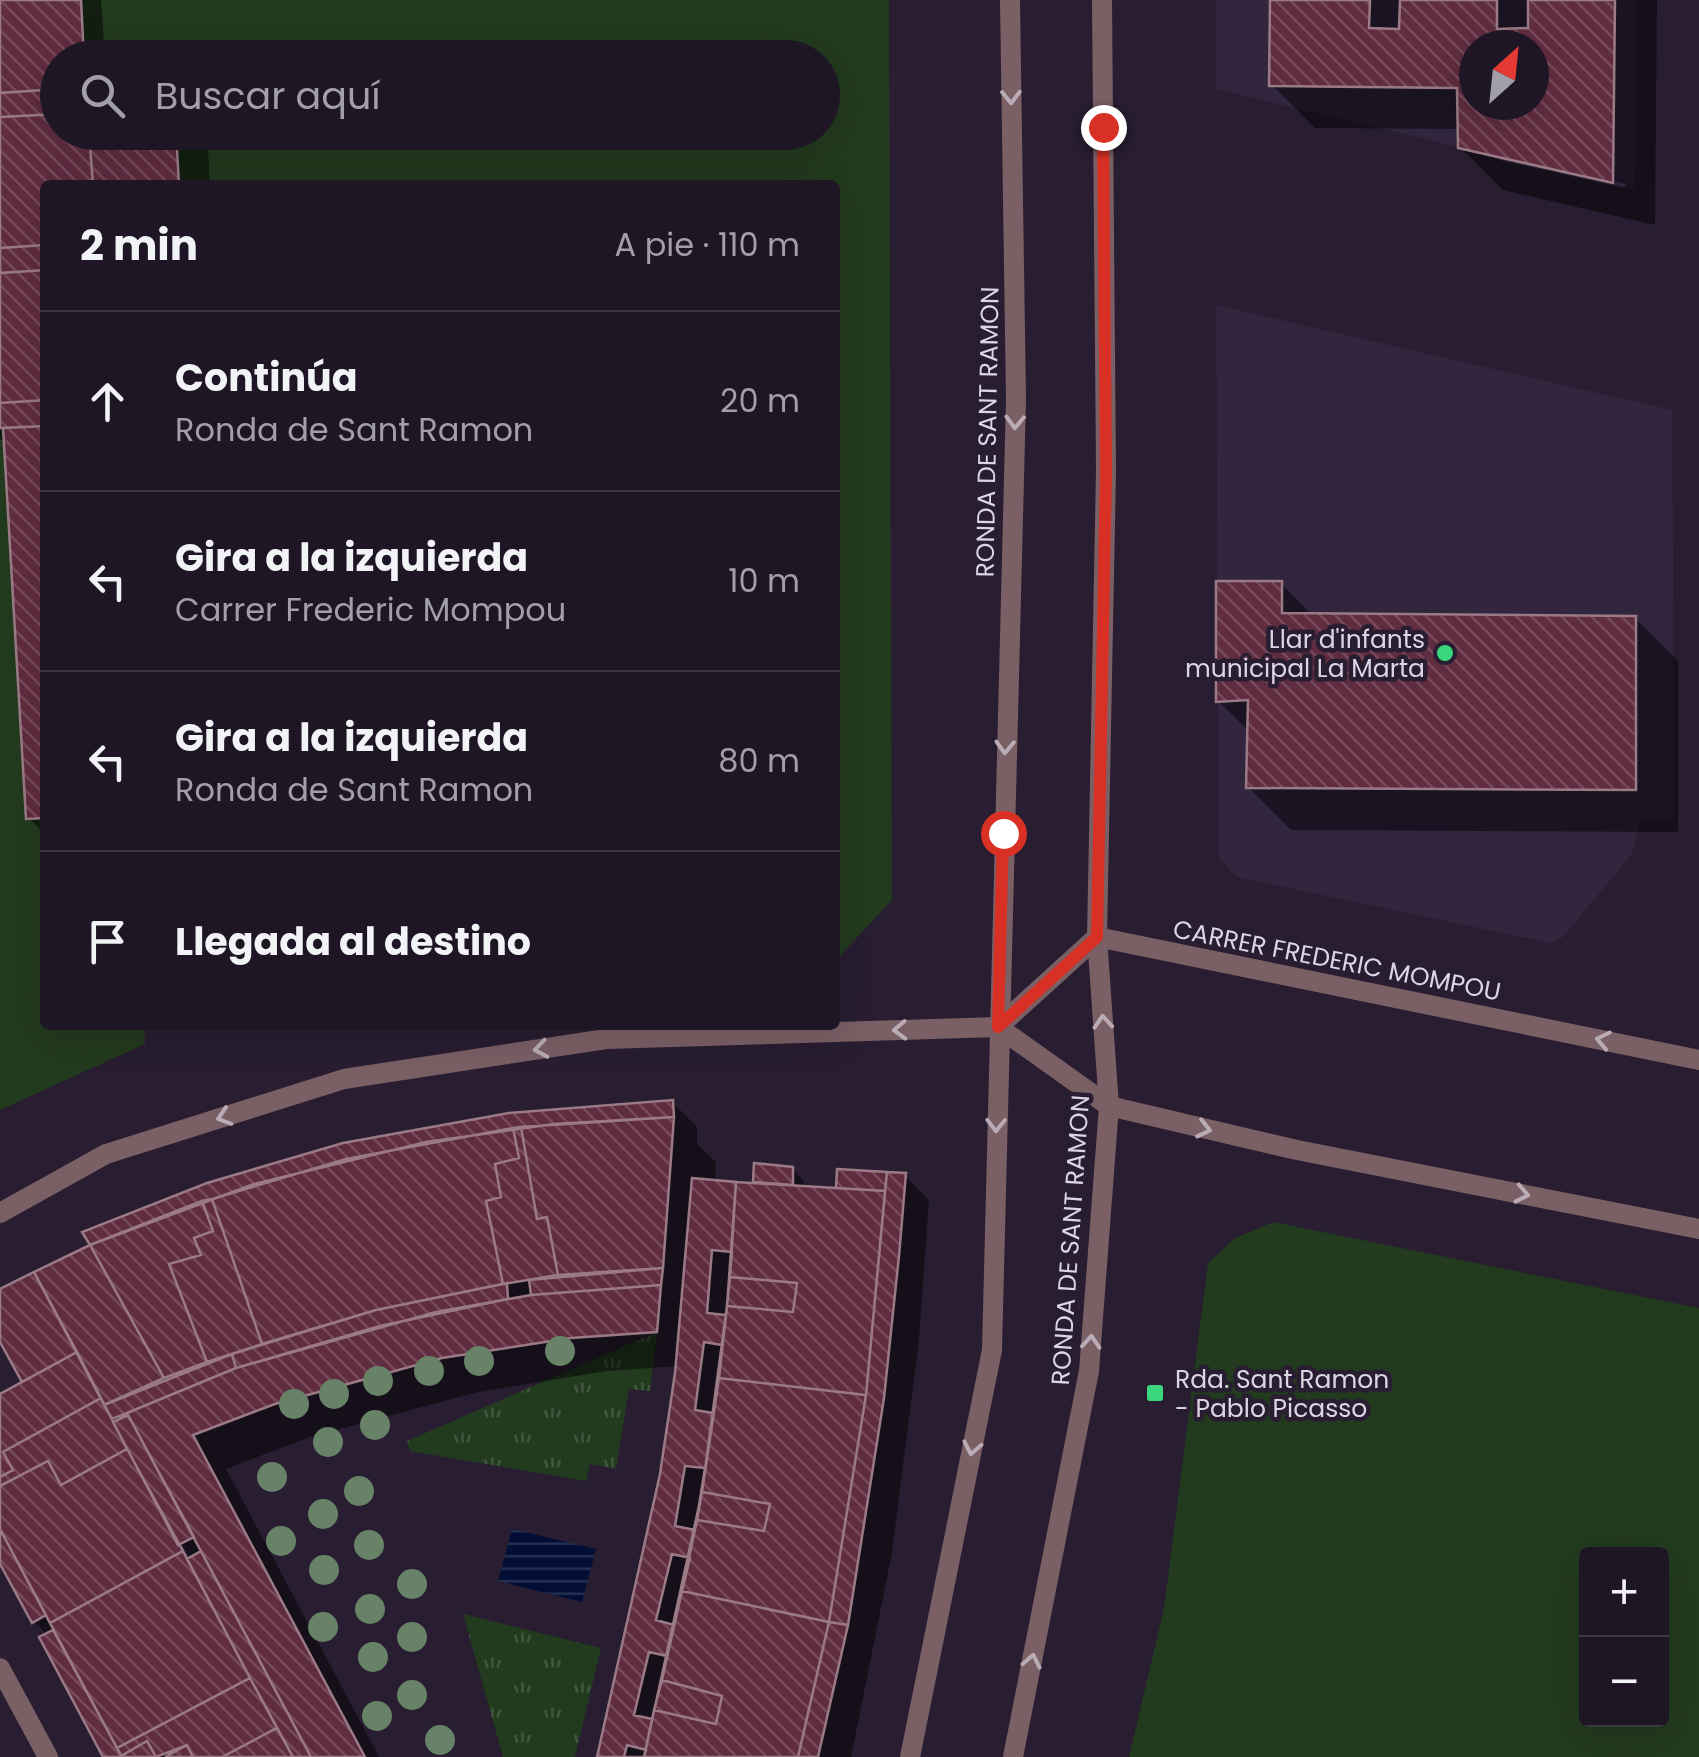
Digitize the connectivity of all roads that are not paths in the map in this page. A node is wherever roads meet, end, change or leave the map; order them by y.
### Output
1 (1010, 0) edge
2 (1102, 0) edge
3 (1097, 937) junction
4 (998, 1027) junction
5 (1699, 1060) edge
6 (1108, 1106) junction
7 (0, 1212) edge
8 (1699, 1229) edge
9 (0, 1668) edge
10 (48, 1757) edge
11 (910, 1757) edge
12 (1013, 1757) edge

1 -> 4 street, RONDA DE SANT RAMON
2 - 3 street, RONDA DE SANT RAMON
3 - 4 street
5 -> 3 street, CARRER FREDERIC MOMPOU
6 -> 3 street, RONDA DE SANT RAMON
4 - 6 street
4 -> 7 street
4 -> 11 street, RONDA DE SANT RAMON
6 -> 8 street
12 -> 6 street, RONDA DE SANT RAMON
9 - 10 street

